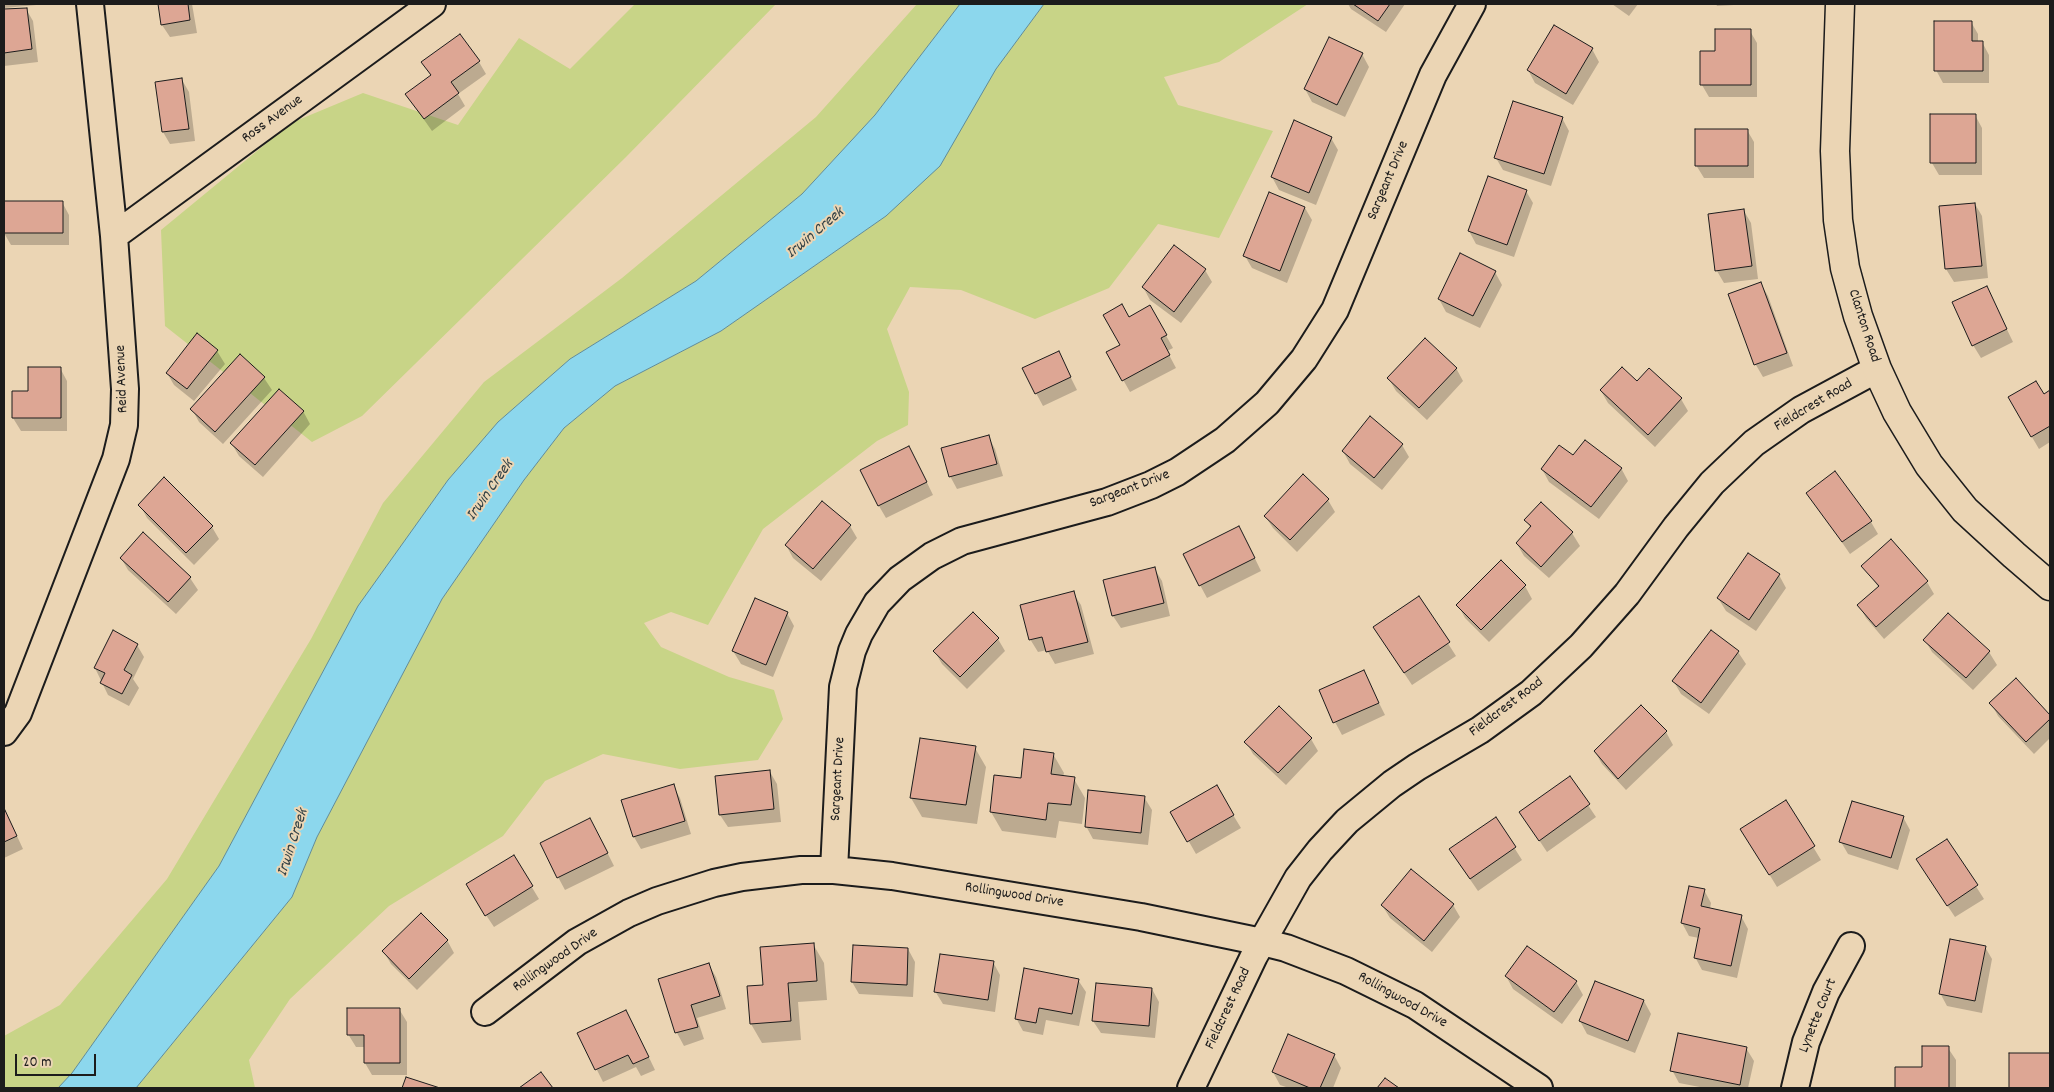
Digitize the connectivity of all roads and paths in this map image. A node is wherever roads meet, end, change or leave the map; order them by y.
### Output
1 (90, 4) edge
2 (432, 4) edge
3 (1472, 4) edge
4 (1840, 4) edge
5 (114, 236) junction
6 (1877, 369) junction
7 (2050, 586) edge
8 (4, 732) edge
9 (834, 870) junction
10 (1262, 942) junction
11 (1850, 946) dead end
12 (485, 1012) dead end
13 (1191, 1088) edge
14 (1539, 1088) edge
15 (1795, 1088) edge

1 - 5 street, Reid Avenue
2 - 5 street, Ross Avenue
3 - 9 street, Sargeant Drive
4 - 6 main road, Clanton Road
5 - 8 street, Reid Avenue
6 - 7 main road, Clanton Road
6 - 10 street, Fieldcrest Road
9 - 10 street, Rollingwood Drive
9 - 12 street, Rollingwood Drive
10 - 13 street, Fieldcrest Road
10 - 14 street, Rollingwood Drive
11 - 15 street, Lynette Court

